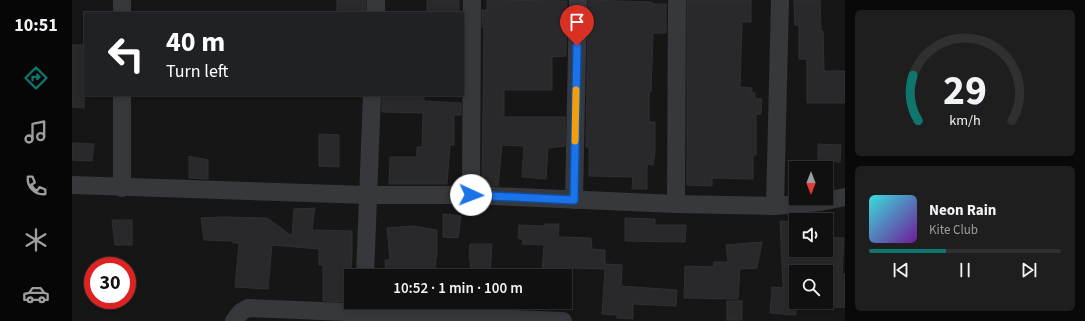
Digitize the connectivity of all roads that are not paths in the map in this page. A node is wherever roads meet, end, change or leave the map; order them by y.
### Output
1 (122, 0) edge
2 (376, 0) edge
3 (472, 0) edge
4 (578, 0) edge
5 (677, 0) edge
6 (780, 0) edge
7 (122, 12) edge
8 (376, 12) edge
9 (122, 96) edge
10 (372, 96) edge
11 (72, 186) edge
12 (122, 188) junction
13 (368, 195) junction
14 (471, 195) junction
15 (845, 197) edge
16 (574, 200) junction
17 (676, 204) junction
18 (775, 206) junction
19 (365, 269) edge
20 (344, 308) edge
21 (378, 309) edge
22 (234, 321) edge
23 (563, 321) edge

1 - 7 street
2 - 8 street
3 - 14 street
4 - 16 street
5 - 17 street
6 - 18 street
9 - 12 street
10 - 13 street
11 - 12 street
12 - 13 street
13 - 14 street
13 - 19 street
14 - 16 street
15 - 18 street
16 - 17 street
17 - 18 street
20 - 22 street
21 - 23 street

